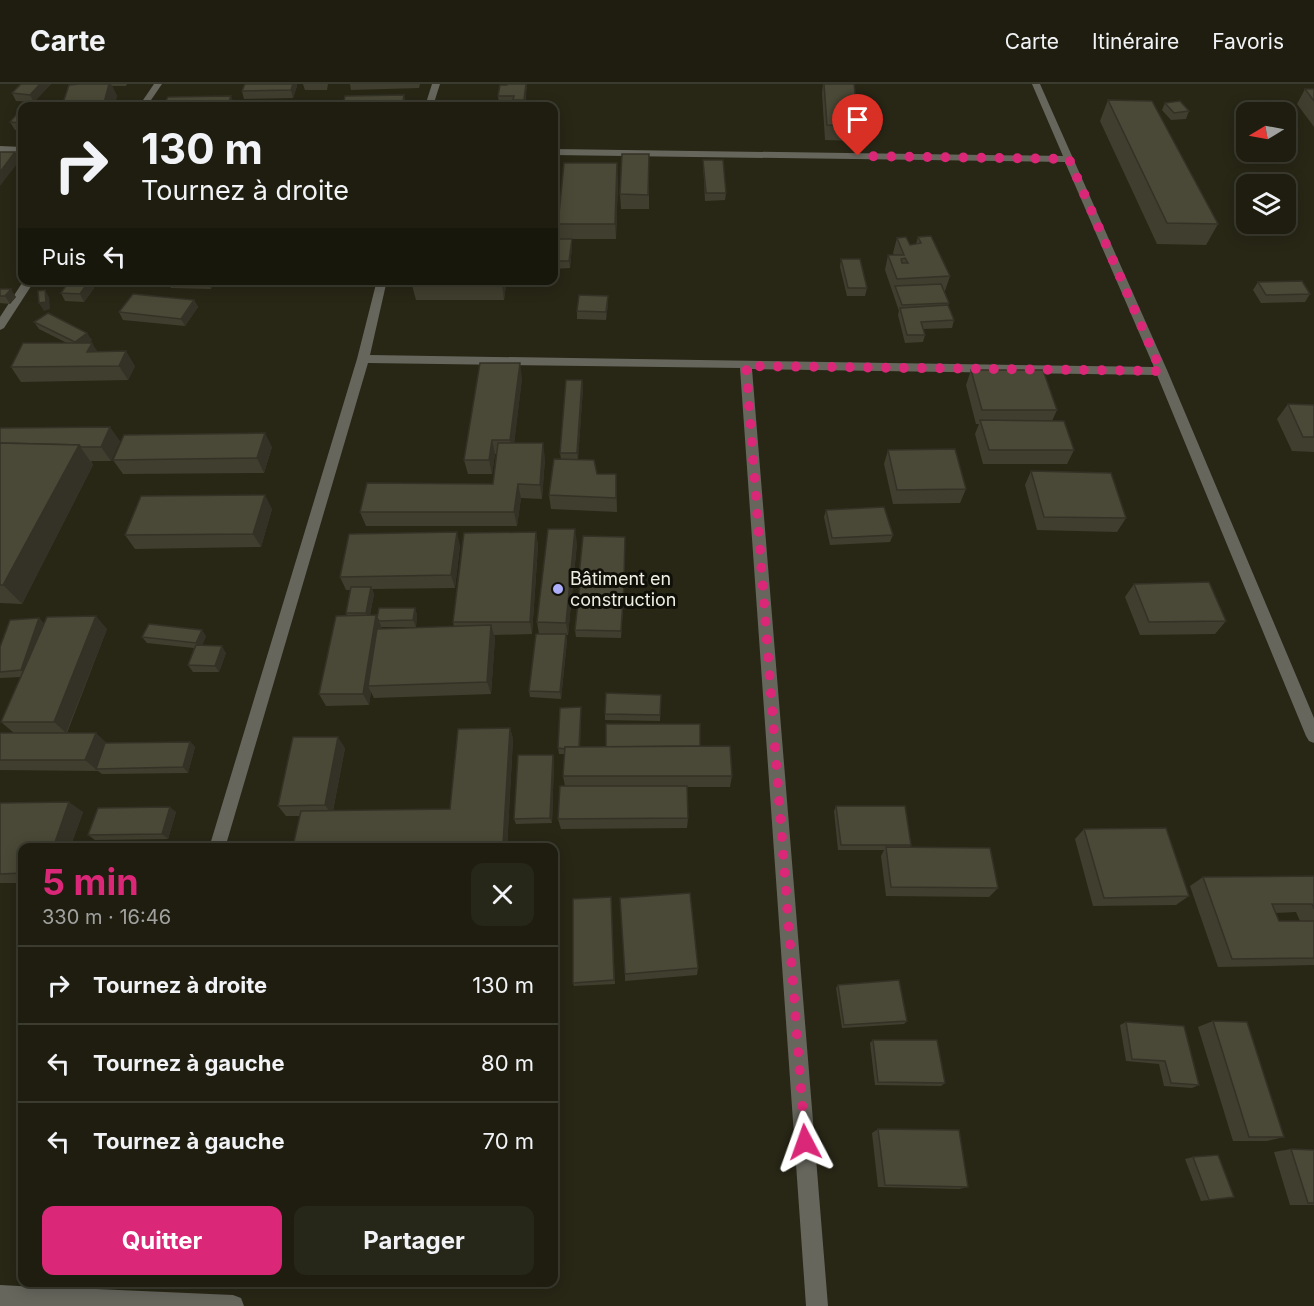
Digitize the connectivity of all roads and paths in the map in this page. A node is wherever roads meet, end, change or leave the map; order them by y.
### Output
1 (158, 84) edge
2 (436, 84) edge
3 (1036, 84) edge
4 (146, 102) edge
5 (430, 102) edge
6 (0, 149) edge
7 (18, 150) edge
8 (558, 152) edge
9 (1069, 159) junction
10 (27, 285) edge
11 (381, 285) edge
12 (0, 326) edge
13 (363, 359) junction
14 (746, 366) junction
15 (1161, 371) junction
16 (1314, 736) edge
17 (218, 843) edge
18 (85, 1291) edge
19 (0, 1296) edge
20 (233, 1306) edge
21 (817, 1306) edge

1 - 4 street
2 - 5 street
3 - 9 street
6 - 7 street
8 - 9 street
9 - 15 street
10 - 12 street
11 - 13 street
13 - 14 street
13 - 17 street
14 - 15 street
14 - 21 street
15 - 16 street
18 - 19 street
18 - 20 street

